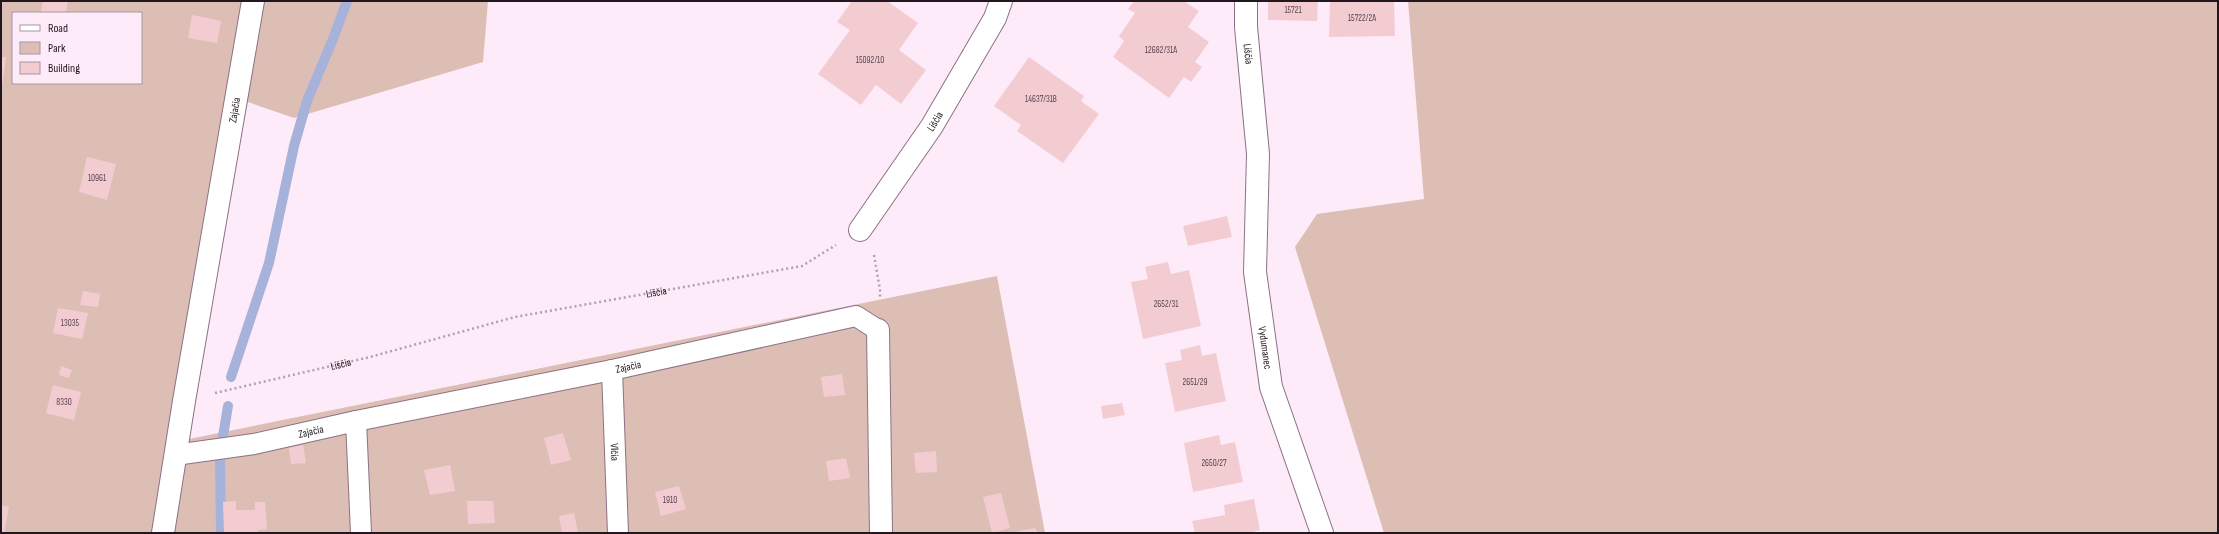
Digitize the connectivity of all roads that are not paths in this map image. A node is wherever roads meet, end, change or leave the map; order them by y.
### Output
1 (253, 1) edge
2 (1001, 1) edge
3 (1246, 1) edge
4 (1258, 154) joint
5 (860, 230) road end
6 (878, 330) joint
7 (612, 370) junction
8 (356, 421) junction
9 (175, 455) junction
10 (163, 533) edge
11 (361, 533) edge
12 (618, 533) edge
13 (881, 533) edge
14 (1322, 533) edge

1 - 9 street, Zajačia
2 - 5 street, Líščia
3 - 4 street, Líščia
4 - 14 street, Vydumanec
6 - 7 lane, Zajačia
6 - 13 street
7 - 8 lane, Zajačia
7 - 12 lane, Vlčia
8 - 9 lane, Zajačia
8 - 11 lane
9 - 10 street, Zajačia

